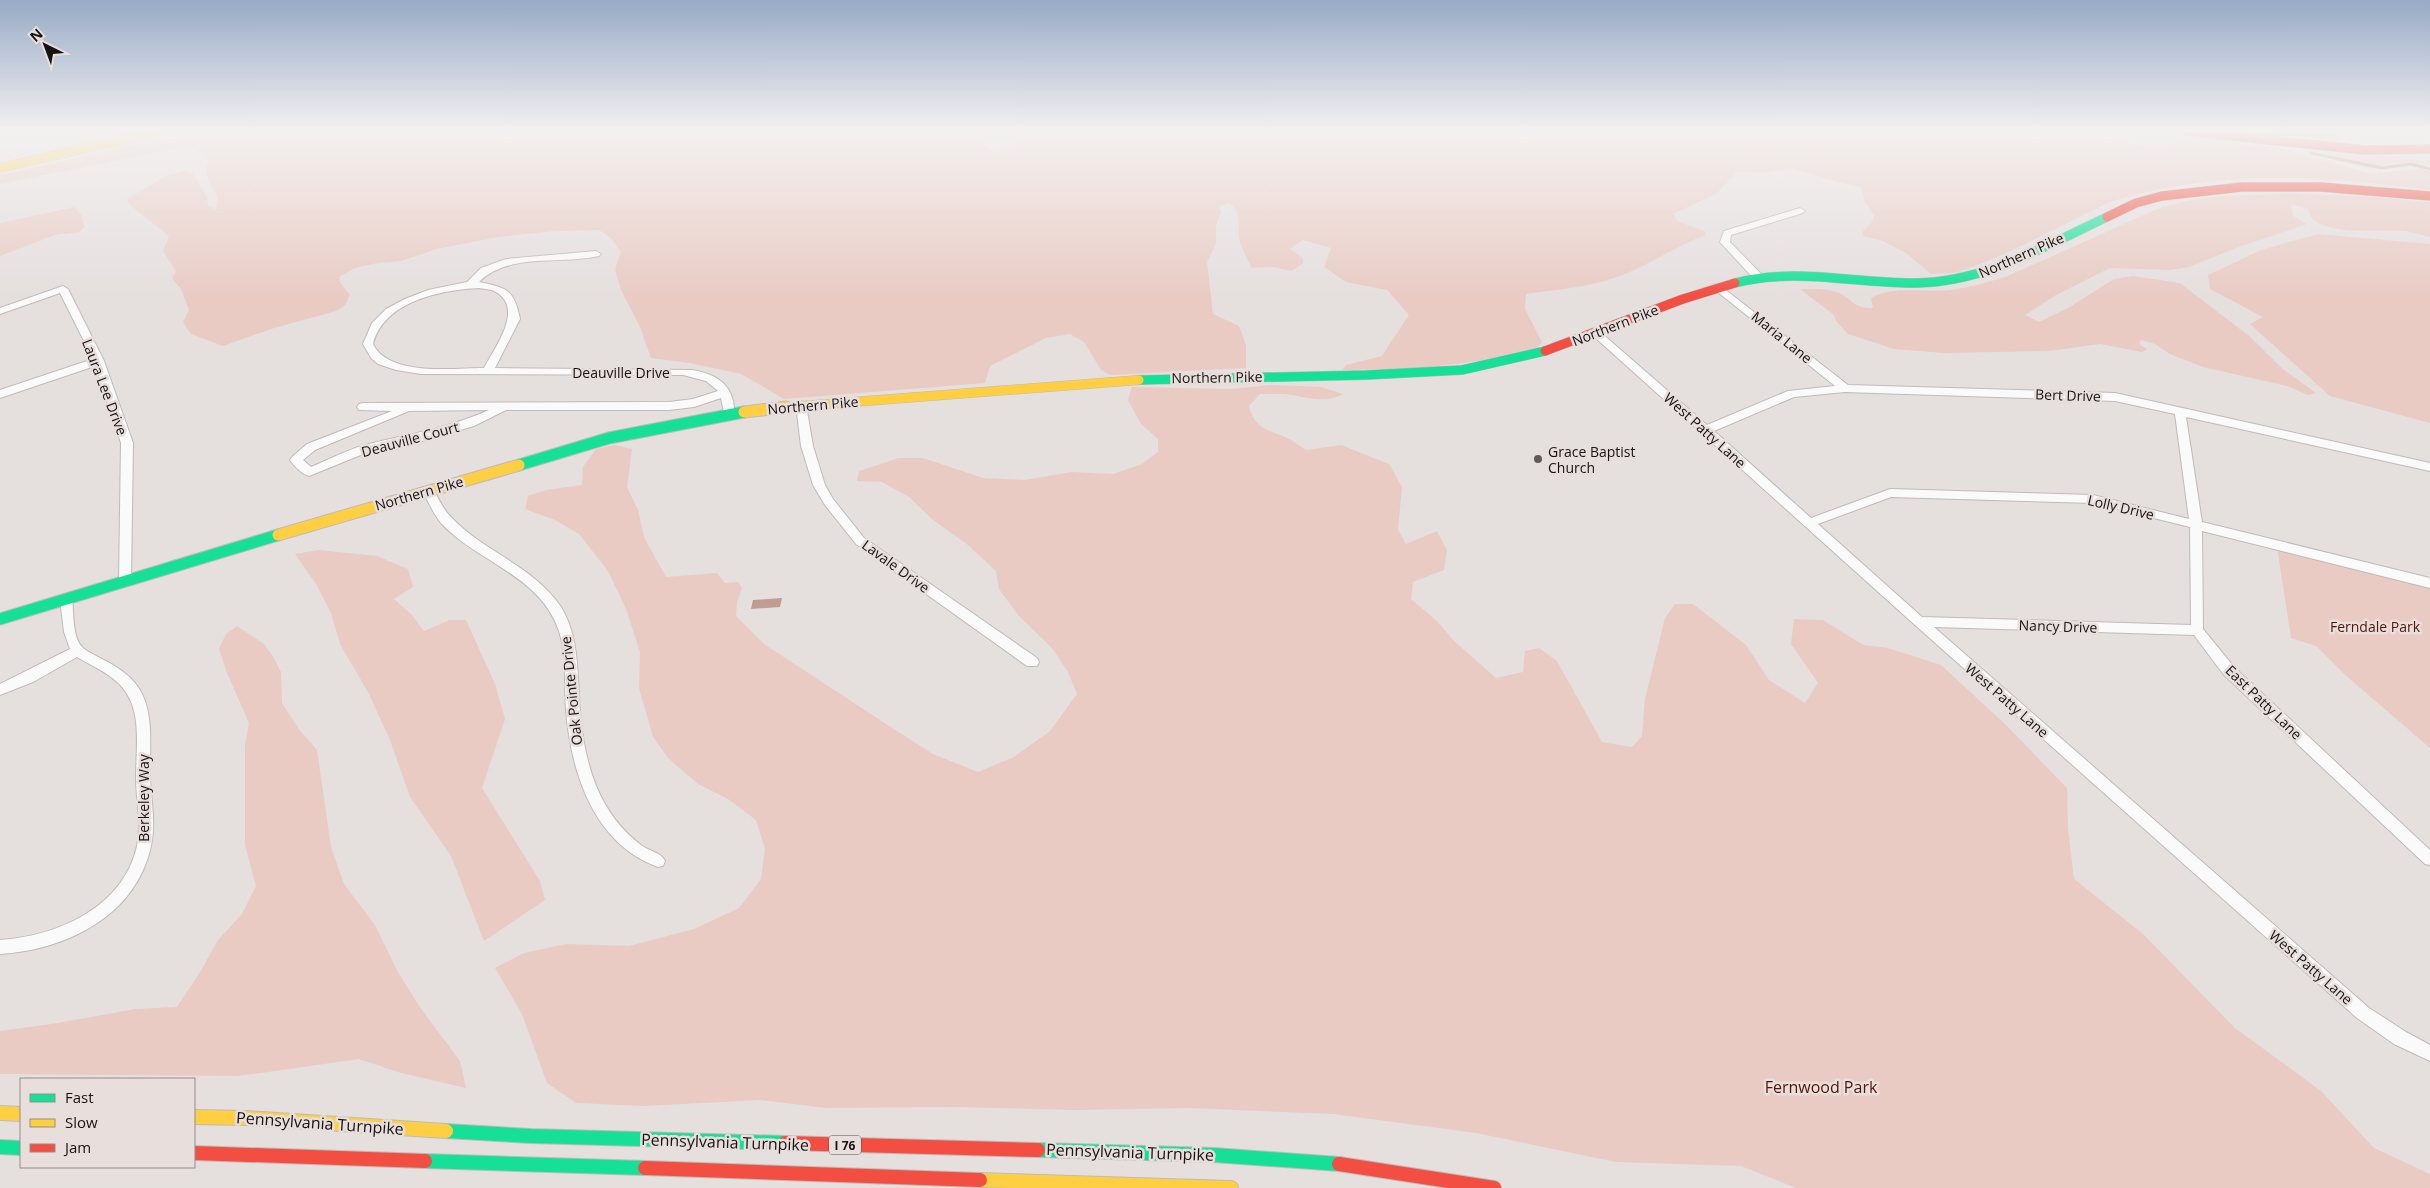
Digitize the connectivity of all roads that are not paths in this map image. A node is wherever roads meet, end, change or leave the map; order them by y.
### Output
1 (2430, 196) edge
2 (1800, 211) dead end
3 (596, 254) dead end
4 (1759, 278) junction
5 (470, 284) junction
6 (1718, 287) junction
7 (0, 311) edge
8 (1595, 333) junction
9 (99, 362) junction
10 (488, 371) junction
11 (1845, 388) junction
12 (725, 393) junction
13 (0, 394) edge
14 (800, 405) junction
15 (508, 406) junction
16 (363, 407) dead end
17 (412, 407) junction
18 (2180, 410) junction
19 (729, 414) junction
20 (1706, 430) junction
21 (2430, 467) edge
22 (428, 490) junction
23 (1810, 523) junction
24 (2196, 525) junction
25 (125, 580) junction
26 (2430, 583) edge
27 (66, 598) junction
28 (0, 619) edge
29 (1918, 622) junction
30 (2197, 630) junction
31 (78, 651) junction
32 (1032, 662) dead end
33 (0, 690) edge
34 (2430, 860) edge
35 (658, 861) dead end
36 (0, 947) edge
37 (2430, 1053) edge
38 (0, 1113) edge
39 (20, 1114) edge
40 (195, 1117) edge
41 (0, 1147) edge
42 (20, 1148) edge
43 (195, 1153) edge
44 (1231, 1188) edge
45 (1494, 1188) edge

1 - 4 main road, Northern Pike
2 - 4 street
3 - 5 street, Deauville Drive
4 - 6 main road, Northern Pike
5 - 10 street, Deauville Drive
5 - 10 street, Deauville Drive
6 - 8 main road, Northern Pike
6 - 11 street, Maria Lane
7 - 9 street, Laura Lee Drive
8 - 14 main road, Northern Pike
8 - 20 street, West Patty Lane
9 - 13 street
9 - 25 street, Laura Lee Drive
10 - 12 street, Deauville Drive
11 - 18 street, Bert Drive
11 - 20 street, Bert Drive
12 - 15 street, Deauville Court
12 - 19 street
14 - 19 main road, Northern Pike
14 - 32 street, Lavale Drive
15 - 17 street, Deauville Court
15 - 17 street, Deauville Court
16 - 17 street, Deauville Court
18 - 21 street, Bert Drive
18 - 24 street
19 - 22 main road, Northern Pike
20 - 23 street, West Patty Lane
22 - 25 main road, Northern Pike
22 - 35 street, Oak Pointe Drive
23 - 24 street, Lolly Drive
23 - 29 street, West Patty Lane
24 - 26 street, Lolly Drive
24 - 30 street
25 - 27 main road, Northern Pike
27 - 28 main road, Northern Pike
27 - 31 street
29 - 30 street, Nancy Drive
29 - 37 street, West Patty Lane
30 - 34 street, East Patty Lane
31 - 33 street
31 - 36 street, Berkeley Way
38 - 39 main road
40 - 45 main road, Pennsylvania Turnpike / I 76
41 - 42 main road
43 - 44 main road, Pennsylvania Turnpike / I 76

